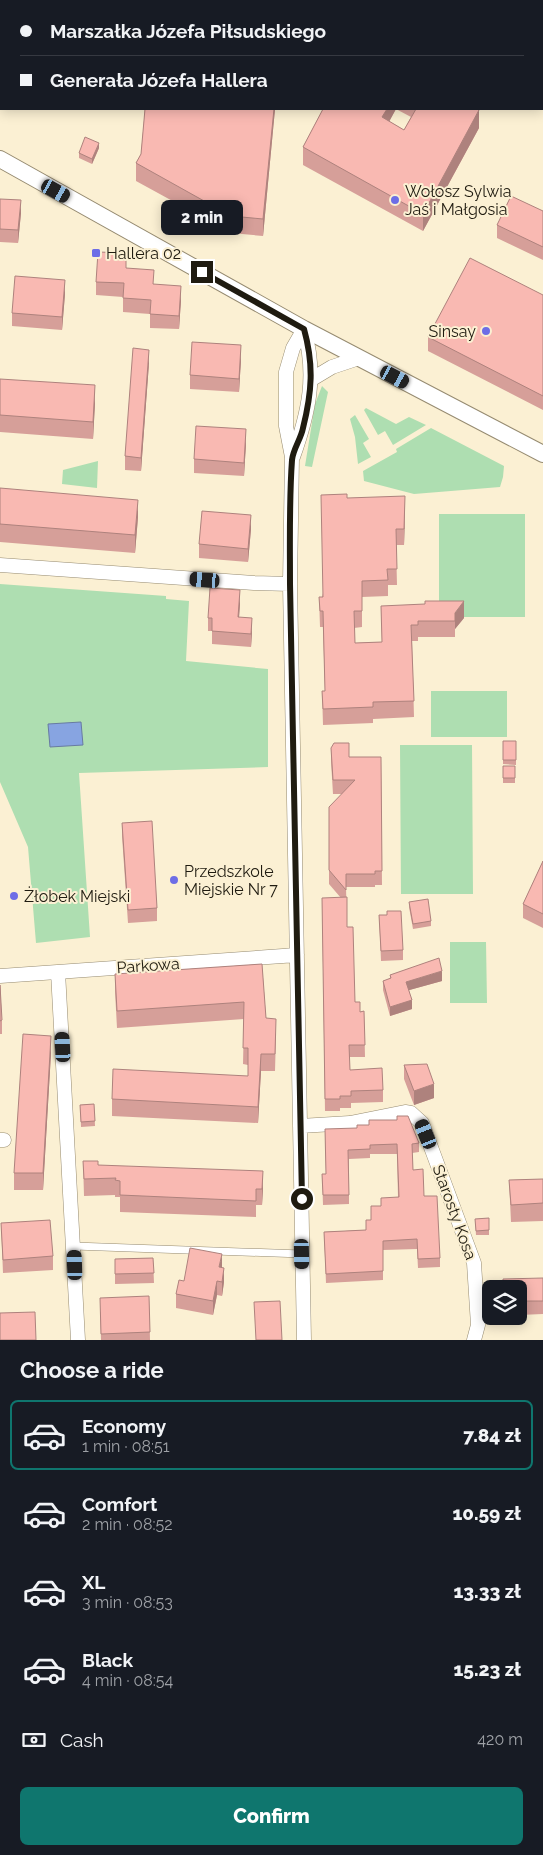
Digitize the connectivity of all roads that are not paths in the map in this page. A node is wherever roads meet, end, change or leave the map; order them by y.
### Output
1 (0, 159) edge
2 (304, 329) junction
3 (358, 358) junction
4 (312, 379) junction
5 (543, 454) edge
6 (292, 458) junction
7 (0, 565) edge
8 (290, 584) junction
9 (297, 955) junction
10 (58, 972) junction
11 (0, 976) edge
12 (300, 1126) junction
13 (74, 1246) junction
14 (302, 1254) junction
15 (78, 1340) edge
16 (304, 1340) edge
17 (474, 1340) edge

1 - 2 street
2 - 3 street
2 - 4 street
2 - 6 street
3 - 4 street
3 - 5 street
4 - 6 street
6 - 8 street
7 - 8 street
8 - 9 street
9 - 10 street, Parkowa
9 - 12 street
10 - 11 street, Parkowa
10 - 13 street
12 - 14 street
12 - 17 street, Starosty Kosa
13 - 14 lane
13 - 15 street
14 - 16 street

